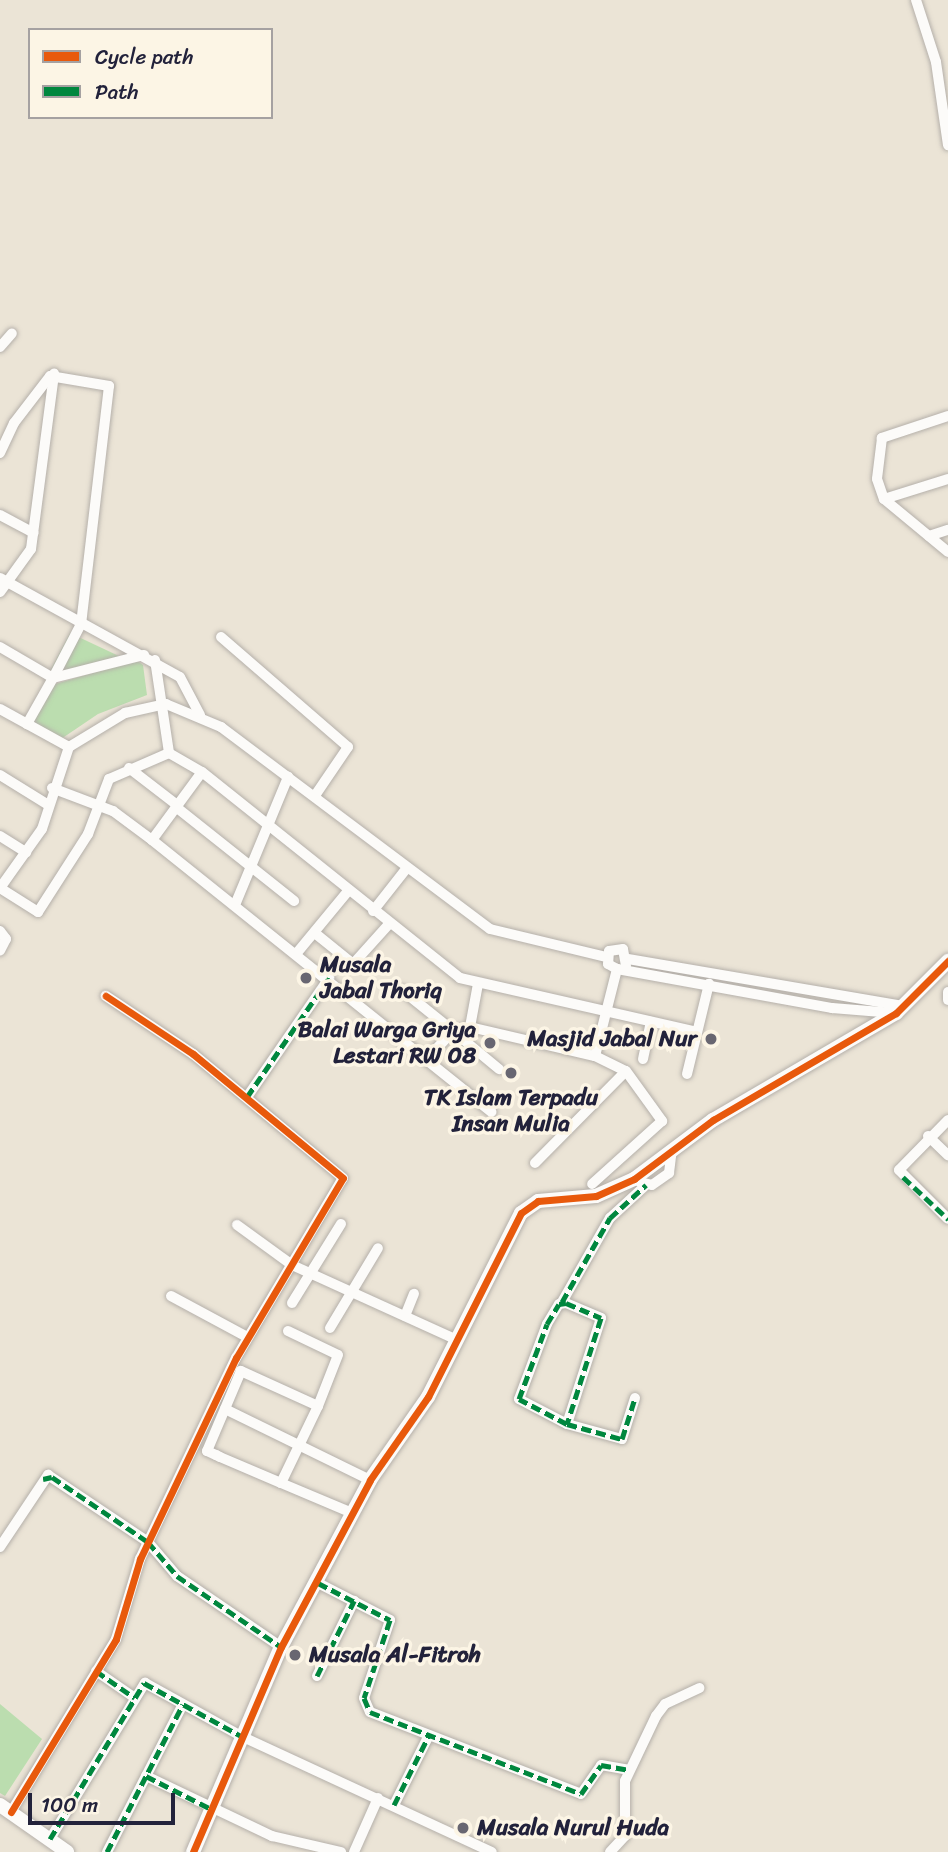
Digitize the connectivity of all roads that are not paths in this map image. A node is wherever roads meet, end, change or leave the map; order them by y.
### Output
1 (916, 0) edge
2 (948, 145) edge
3 (12, 333) dead end
4 (0, 347) edge
5 (54, 374) junction
6 (948, 416) edge
7 (0, 453) edge
8 (948, 479) edge
9 (884, 499) junction
10 (0, 515) edge
11 (948, 530) edge
12 (34, 533) junction
13 (929, 536) junction
14 (948, 552) edge
15 (3, 580) edge
16 (0, 592) edge
17 (81, 624) junction
18 (221, 637) dead end
19 (0, 647) edge
20 (144, 655) junction
21 (155, 660) junction
22 (53, 678) junction
23 (166, 704) junction
24 (0, 709) edge
25 (200, 715) junction
26 (27, 724) junction
27 (69, 747) junction
28 (169, 753) junction
29 (129, 768) junction
30 (202, 772) junction
31 (0, 775) edge
32 (288, 777) junction
33 (52, 788) junction
34 (314, 797) junction
35 (47, 804) junction
36 (99, 804) junction
37 (177, 806) junction
38 (269, 825) junction
39 (0, 836) edge
40 (152, 840) junction
41 (26, 852) junction
42 (250, 866) junction
43 (406, 869) junction
44 (0, 888) edge
45 (349, 890) junction
46 (294, 901) dead end
47 (235, 905) junction
48 (373, 911) junction
49 (389, 924) junction
50 (0, 931) edge
51 (316, 934) junction
52 (0, 951) edge
53 (296, 954) junction
54 (606, 957) junction
55 (948, 961) edge
56 (624, 964) junction
57 (329, 978) junction
58 (478, 984) junction
59 (709, 984) junction
60 (402, 990) dead end
61 (948, 992) edge
62 (106, 996) dead end
63 (948, 1000) edge
64 (899, 1009) junction
65 (606, 1012) junction
66 (652, 1022) junction
67 (470, 1027) junction
68 (453, 1031) junction
69 (697, 1032) junction
70 (595, 1056) junction
71 (643, 1059) dead end
72 (426, 1060) junction
73 (499, 1069) dead end
74 (626, 1071) junction
75 (687, 1074) dead end
76 (247, 1097) junction
77 (491, 1112) dead end
78 (948, 1120) edge
79 (928, 1136) junction
80 (948, 1155) edge
81 (535, 1163) dead end
82 (640, 1182) junction
83 (592, 1184) dead end
84 (948, 1219) edge
85 (341, 1224) dead end
86 (237, 1225) dead end
87 (378, 1248) dead end
88 (292, 1265) junction
89 (313, 1272) junction
90 (353, 1290) junction
91 (414, 1294) dead end
92 (171, 1296) dead end
93 (562, 1302) junction
94 (292, 1303) dead end
95 (405, 1316) junction
96 (330, 1328) dead end
97 (288, 1331) dead end
98 (247, 1337) junction
99 (455, 1339) junction
100 (635, 1398) dead end
101 (318, 1406) junction
102 (225, 1409) junction
103 (567, 1423) junction
104 (300, 1443) junction
105 (370, 1480) junction
106 (281, 1483) junction
107 (352, 1513) junction
108 (148, 1542) junction
109 (0, 1547) edge
110 (318, 1583) junction
111 (354, 1601) junction
112 (281, 1647) junction
113 (96, 1671) junction
114 (317, 1676) dead end
115 (699, 1688) dead end
116 (135, 1698) junction
117 (183, 1704) junction
118 (429, 1735) junction
119 (243, 1737) junction
120 (630, 1770) junction
121 (146, 1776) junction
122 (378, 1798) junction
123 (394, 1805) junction
124 (5, 1808) edge
125 (211, 1809) junction
126 (50, 1839) junction
127 (66, 1852) edge
128 (107, 1852) edge
129 (193, 1852) edge
130 (341, 1852) edge
131 (354, 1852) edge
132 (492, 1852) edge
133 (610, 1852) edge

1 - 2 street
3 - 4 street
5 - 7 street
5 - 12 street
5 - 17 street
6 - 9 street
8 - 9 street
9 - 13 street
10 - 12 street
11 - 13 street
12 - 15 street
13 - 14 street
15 - 16 street
15 - 17 street
17 - 20 street
17 - 22 street
18 - 34 street
19 - 22 street
20 - 21 street
20 - 22 street
21 - 23 street
21 - 25 street
22 - 26 street
23 - 25 street
23 - 27 street
23 - 28 street
24 - 26 street
25 - 32 street
26 - 27 street
27 - 33 street
28 - 29 street
28 - 30 street
29 - 36 street
29 - 37 street
30 - 37 street
30 - 38 street
31 - 35 street
32 - 34 street
32 - 38 street
33 - 35 street
33 - 36 street
34 - 43 street
35 - 41 street
36 - 40 street
36 - 44 street
37 - 40 street
37 - 42 street
38 - 42 street
38 - 45 street
39 - 41 street
40 - 47 street
41 - 44 street
42 - 46 street
42 - 47 street
43 - 48 street
43 - 54 street
45 - 48 street
45 - 51 street
47 - 53 street
48 - 49 street
49 - 51 street
49 - 58 street
50 - 52 street
51 - 53 street
53 - 57 street
54 - 56 street
54 - 56 street
55 - 64 street
56 - 59 street
56 - 64 street
56 - 65 street
57 - 72 street
57 - 76 street
58 - 65 street
58 - 67 street
59 - 64 street
59 - 69 street
60 - 68 street
61 - 63 street
62 - 76 street
64 - 82 street
65 - 66 street
65 - 70 street
66 - 69 street
66 - 71 street
67 - 68 street
67 - 70 street
68 - 72 street
68 - 73 street
69 - 75 street
70 - 74 street
72 - 77 street
74 - 81 street
74 - 83 street
76 - 88 street
78 - 79 street
79 - 80 street
79 - 84 street
82 - 93 street
82 - 99 street
85 - 89 street
86 - 88 street
87 - 90 street
88 - 89 street
88 - 98 street
89 - 90 street
89 - 94 street
90 - 95 street
90 - 96 street
91 - 95 street
92 - 98 street
93 - 103 street
93 - 103 street
95 - 99 street
97 - 101 street
98 - 108 street
99 - 105 street
100 - 103 street
101 - 102 street
101 - 104 street
102 - 104 street
102 - 106 street
104 - 105 street
104 - 106 street
105 - 107 street
106 - 107 street
107 - 110 street
108 - 109 street
108 - 112 street
108 - 113 street
110 - 111 street
110 - 112 street
111 - 114 street
111 - 118 street
112 - 119 street
113 - 116 street
113 - 124 street
115 - 120 street
116 - 117 street
116 - 126 street
117 - 119 street
117 - 121 street
118 - 120 street
118 - 123 street
119 - 122 street
119 - 125 street
120 - 133 street
121 - 125 street
121 - 128 street
122 - 123 street
122 - 131 street
123 - 132 street
124 - 126 street
125 - 129 street
125 - 130 street
126 - 127 street

